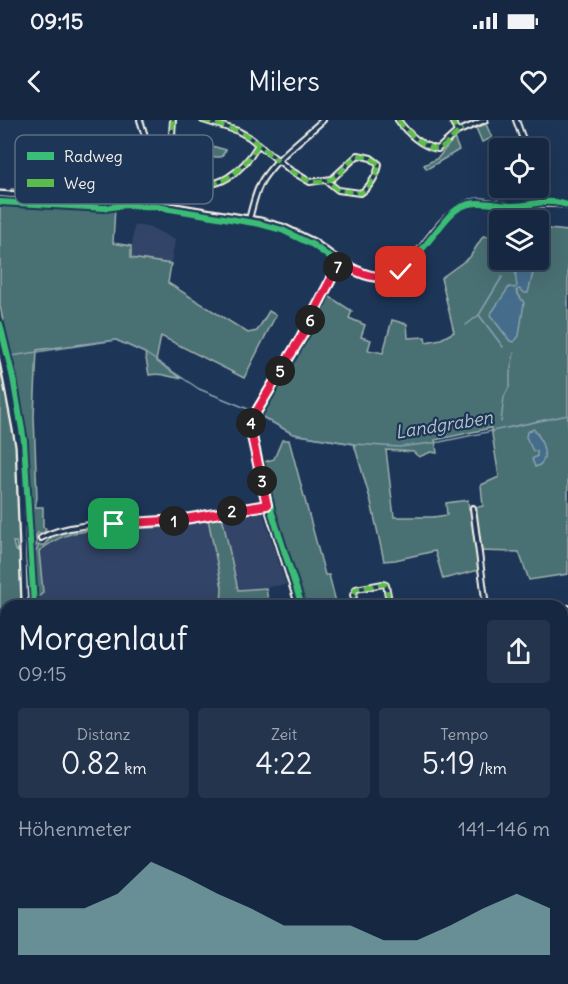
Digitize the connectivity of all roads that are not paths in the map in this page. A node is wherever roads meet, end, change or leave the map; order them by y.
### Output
1 (140, 120) edge
2 (173, 120) edge
3 (203, 120) edge
4 (323, 120) edge
5 (398, 120) edge
6 (452, 120) edge
7 (486, 120) edge
8 (516, 120) edge
9 (457, 132) junction
10 (145, 135) edge
11 (172, 135) edge
12 (522, 138) edge
13 (258, 145) junction
14 (278, 161) junction
15 (327, 181) junction
16 (213, 182) edge
17 (0, 195) edge
18 (15, 195) edge
19 (542, 198) edge
20 (543, 202) junction
21 (158, 204) edge
22 (568, 204) edge
23 (249, 219) junction
24 (340, 262) junction
25 (0, 346) edge
26 (267, 505) junction
27 (473, 508) dead end
28 (41, 538) dead end
29 (25, 600) edge
30 (297, 600) edge
31 (354, 600) edge
32 (389, 600) edge
33 (485, 600) edge

1 - 10 street
2 - 11 street
3 - 13 street
4 - 14 street
5 - 9 street
6 - 9 street
7 - 9 street
8 - 12 street
13 - 14 street
13 - 16 street
14 - 15 street
14 - 23 street
15 - 15 street
17 - 18 main road
19 - 20 street
20 - 22 main road
20 - 24 main road
21 - 23 main road
23 - 24 main road
24 - 26 main road
25 - 29 main road
26 - 28 street
26 - 30 main road
27 - 33 street
31 - 32 street

